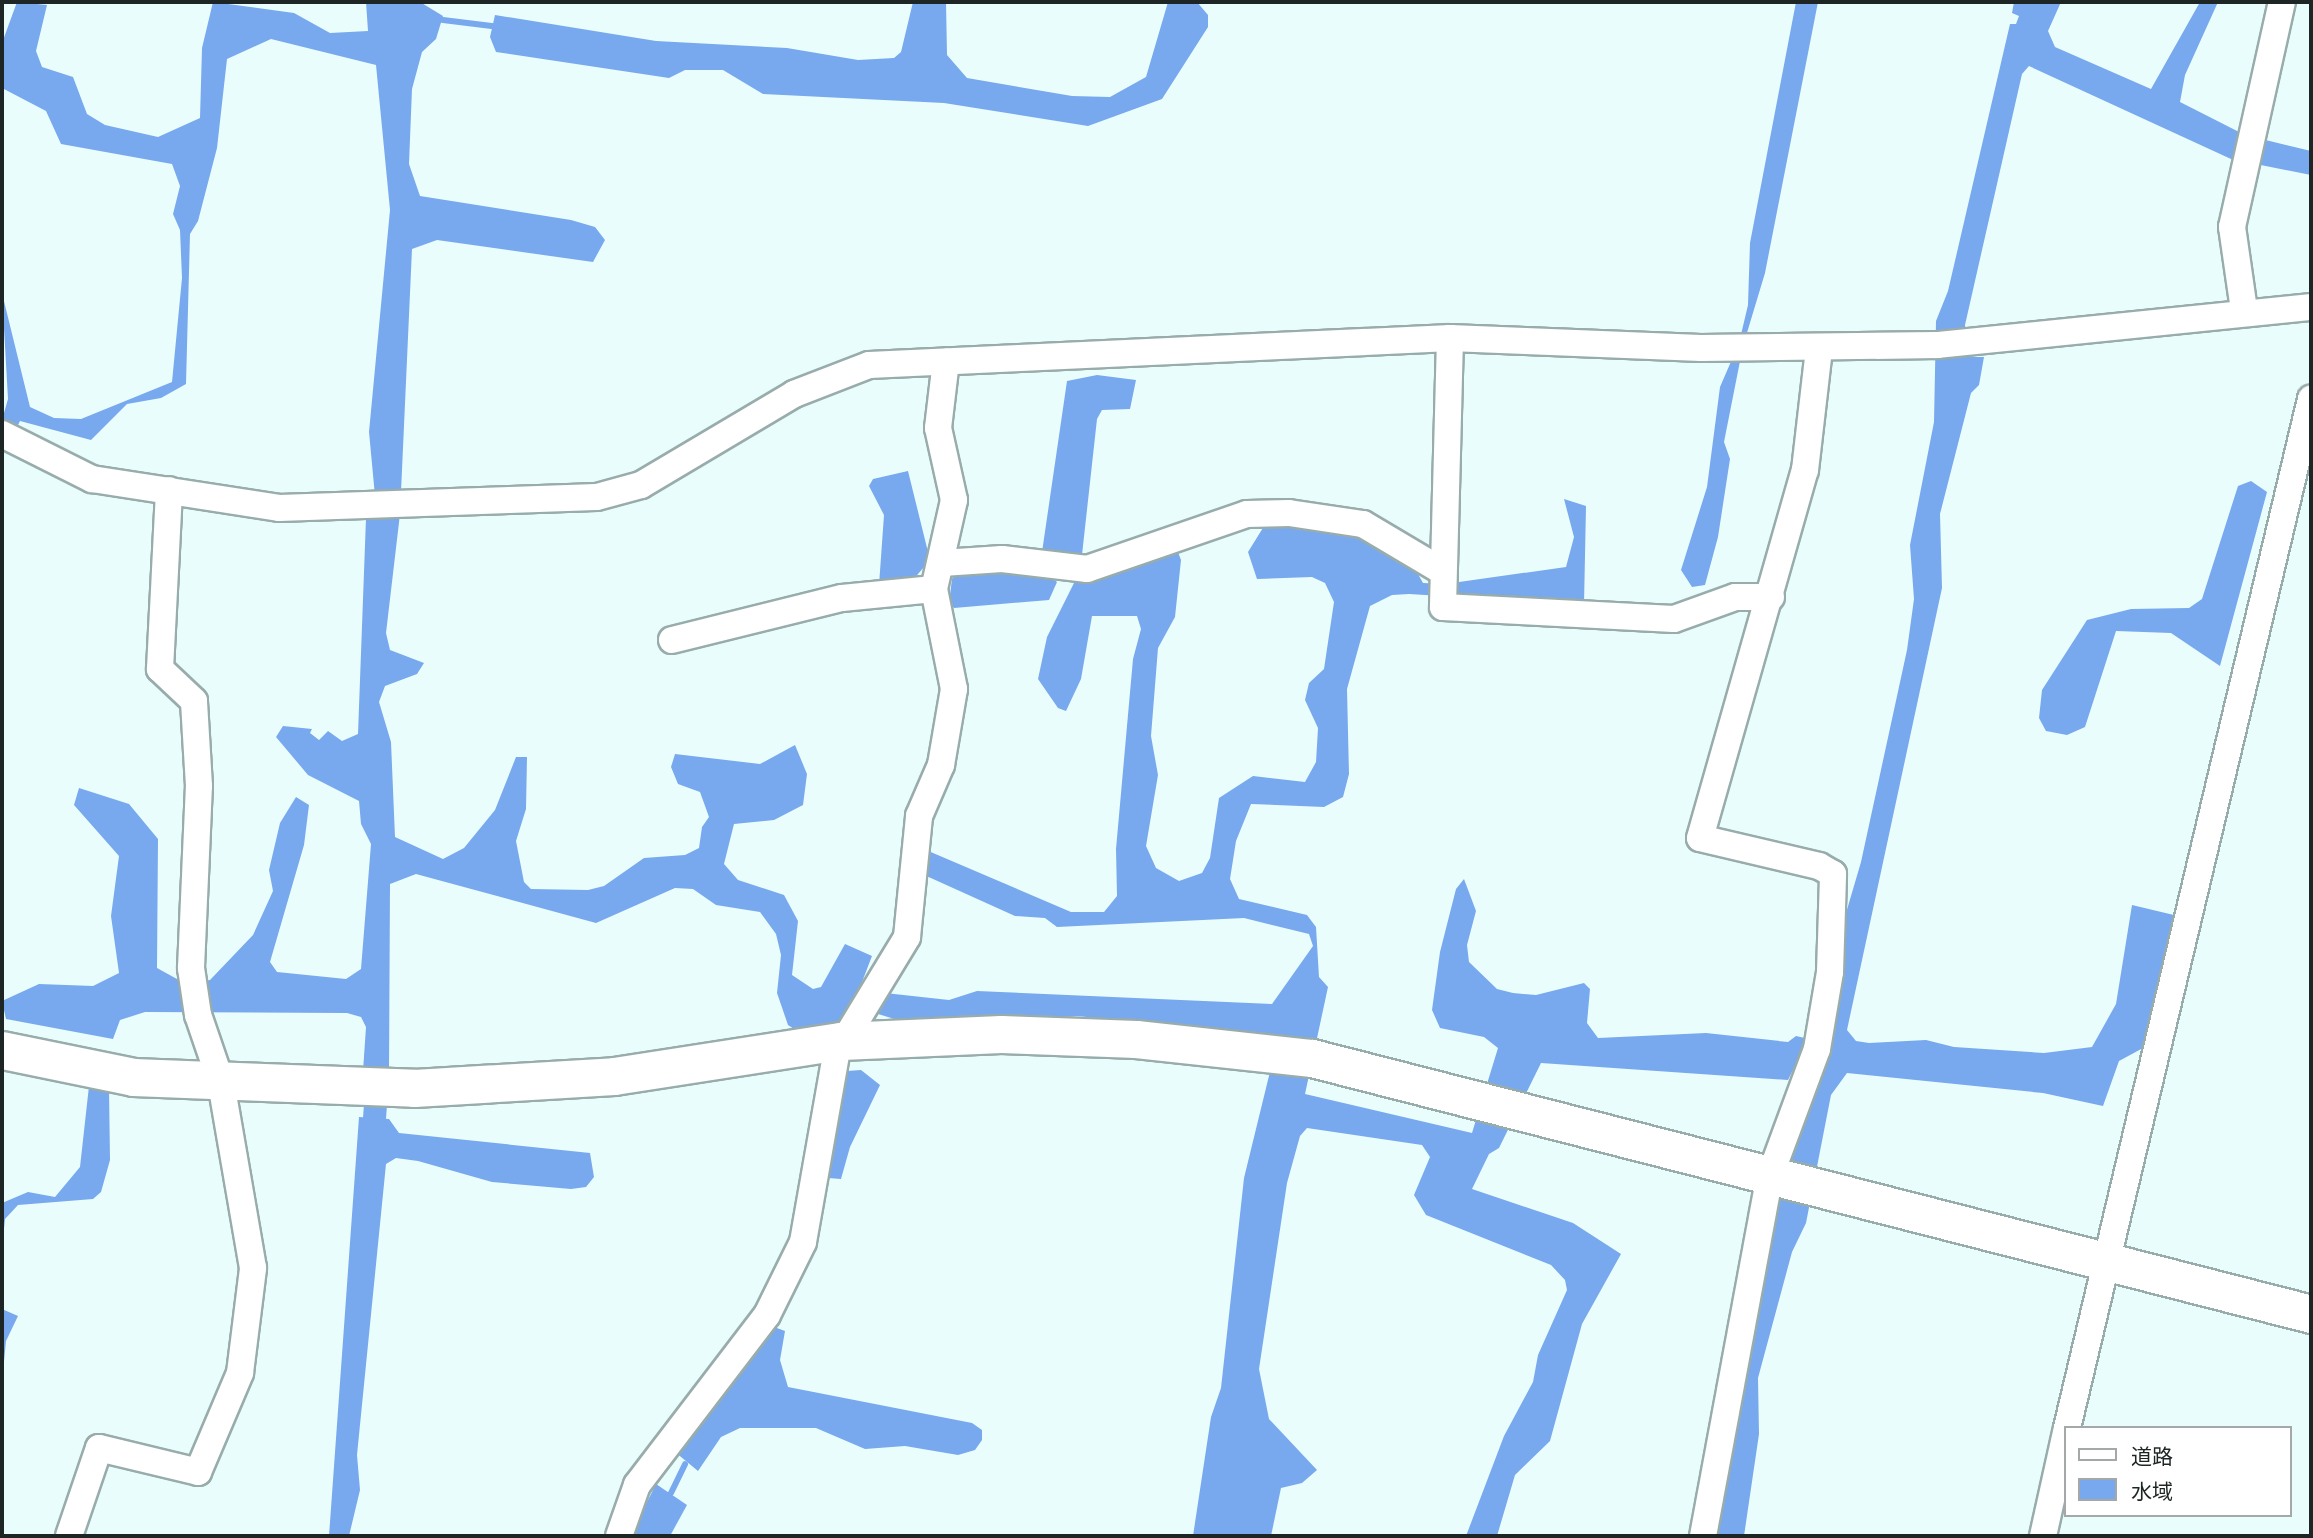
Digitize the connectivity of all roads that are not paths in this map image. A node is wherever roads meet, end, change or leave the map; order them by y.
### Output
1 (2282, 2) edge
2 (2311, 307) edge
3 (2244, 310) junction
4 (1450, 338) junction
5 (1819, 349) junction
6 (946, 361) junction
7 (2311, 399) edge
8 (2, 434) edge
9 (169, 490) junction
10 (942, 563) junction
11 (1442, 571) junction
12 (934, 589) junction
13 (1771, 597) junction
14 (672, 640) dead end
15 (841, 1041) junction
16 (2, 1050) edge
17 (221, 1082) junction
18 (1770, 1176) junction
19 (2105, 1262) junction
20 (2311, 1314) edge
21 (2068, 1426) edge
22 (2064, 1443) edge
23 (69, 1536) edge
24 (618, 1536) edge
25 (1703, 1536) edge
26 (2043, 1536) edge

1 - 3 street
2 - 3 street
3 - 5 street
4 - 5 street
4 - 6 street
4 - 11 street
5 - 13 street
6 - 9 street
6 - 10 street
7 - 19 street
8 - 9 street
9 - 17 street
10 - 11 street
10 - 12 street
11 - 13 street
12 - 14 street
12 - 15 street
13 - 18 street
15 - 17 street
15 - 18 street
15 - 24 street
16 - 17 street
17 - 23 street
18 - 19 street
18 - 25 street
19 - 20 street
19 - 21 street
22 - 26 street

